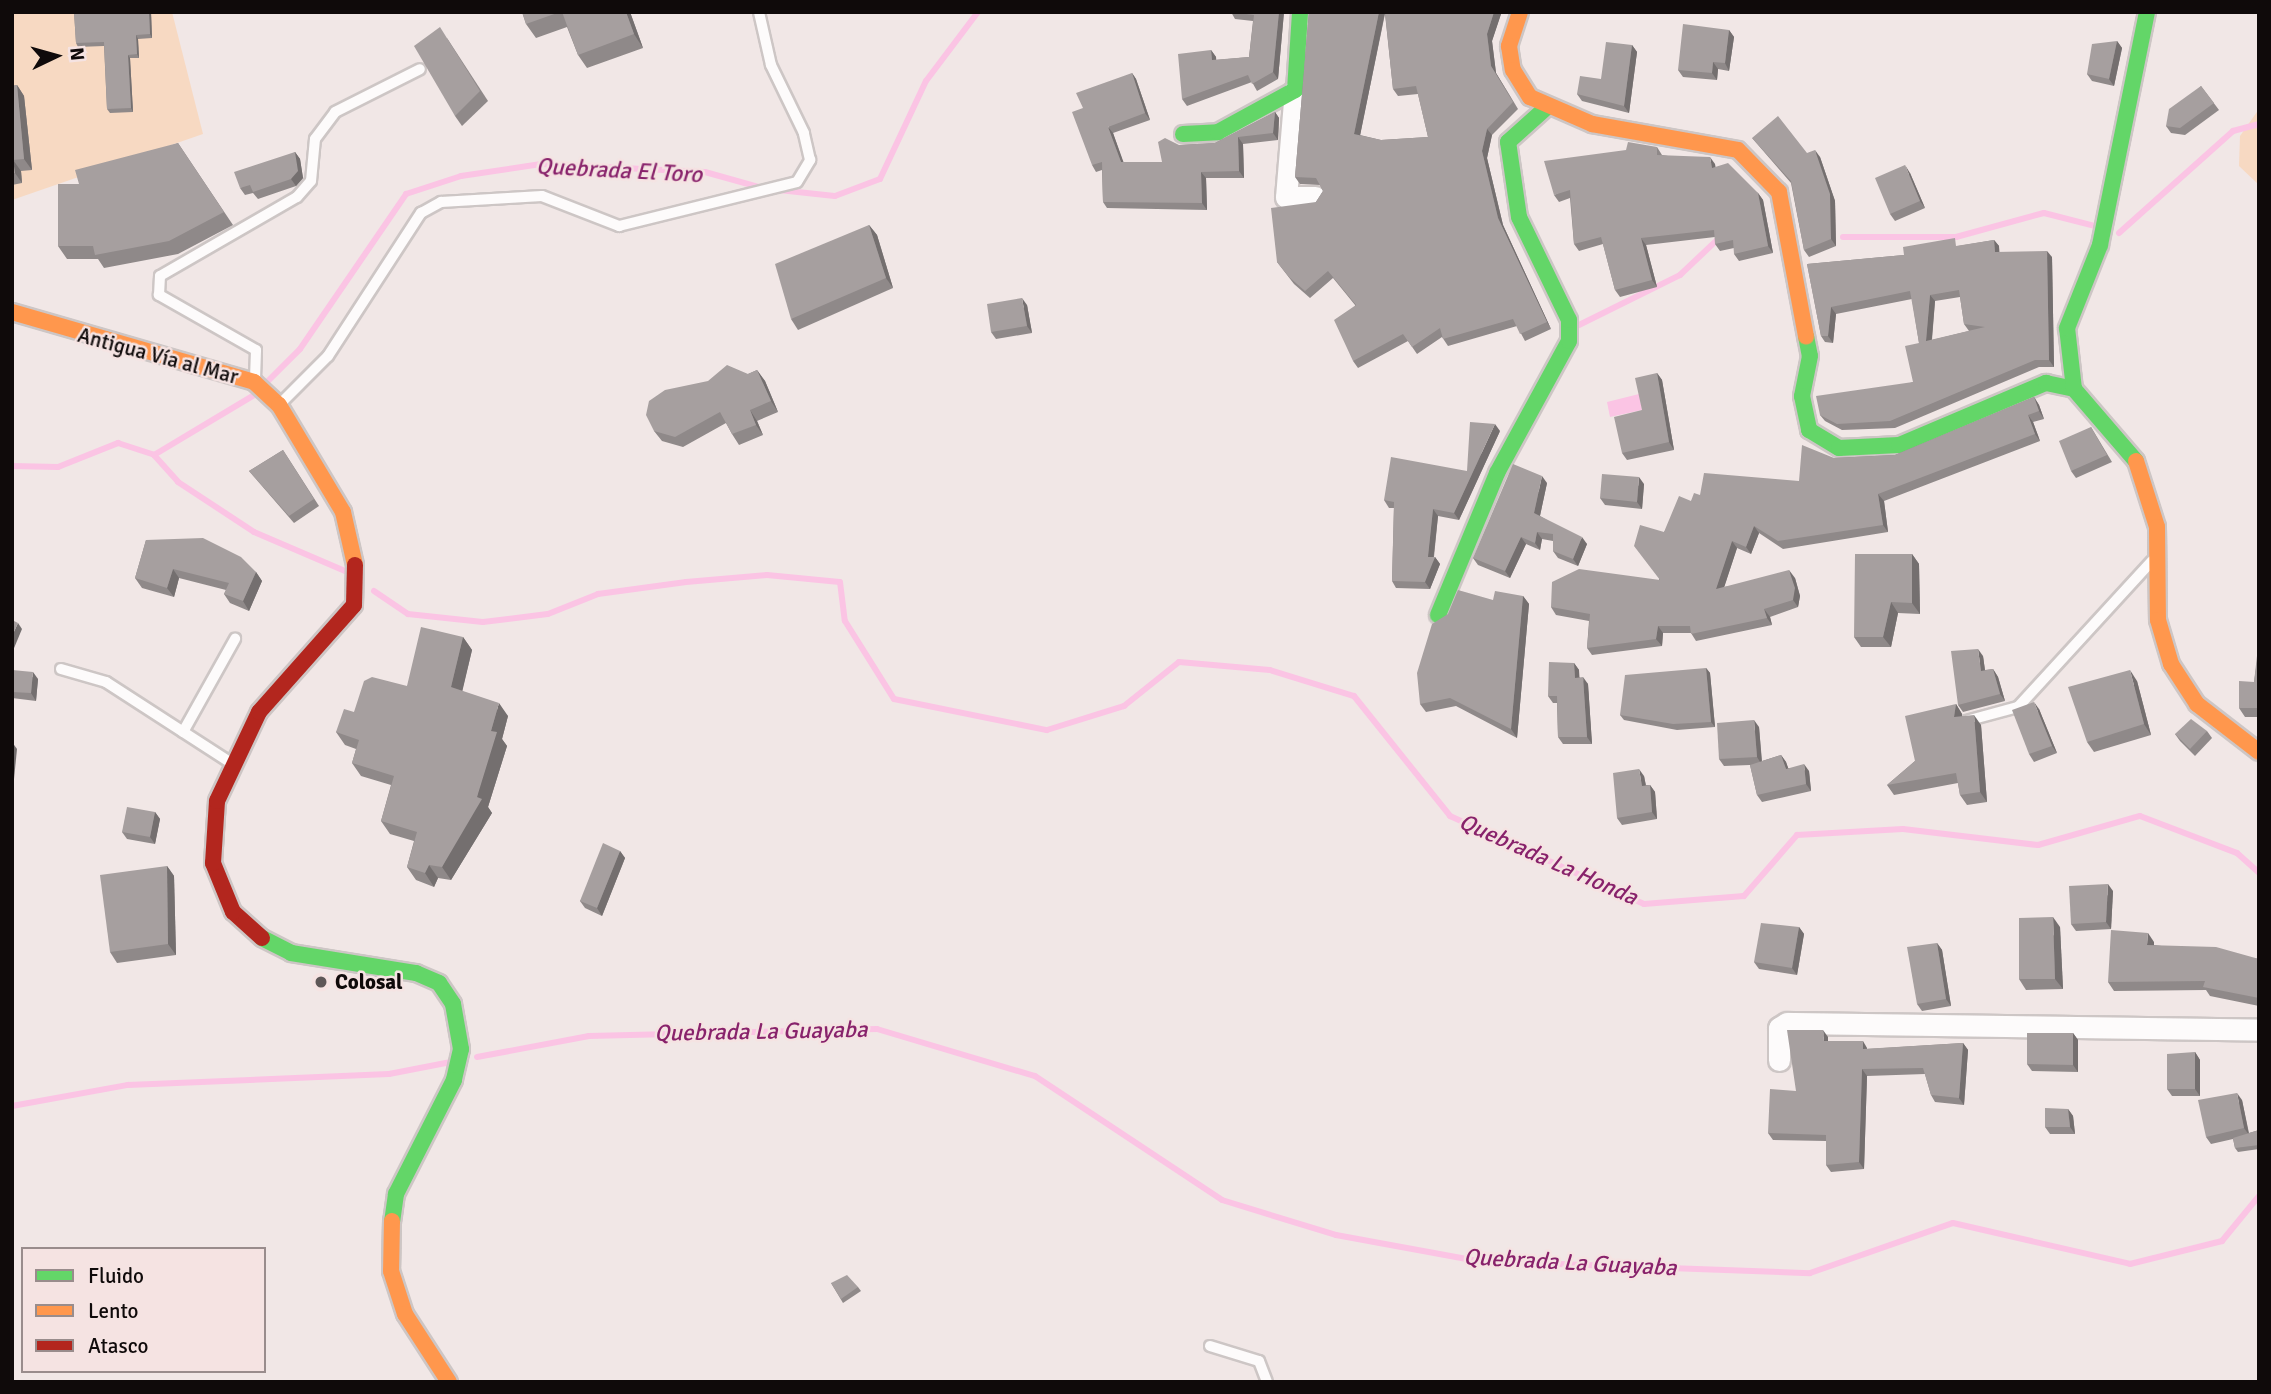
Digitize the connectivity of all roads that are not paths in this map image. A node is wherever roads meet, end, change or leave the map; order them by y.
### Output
1 (759, 12) edge
2 (1300, 12) edge
3 (1520, 12) edge
4 (2147, 12) edge
5 (420, 69) edge
6 (1295, 90) junction
7 (1547, 107) junction
8 (1182, 134) dead end
9 (1315, 197) dead end
10 (12, 312) edge
11 (255, 383) junction
12 (2074, 389) junction
13 (276, 402) junction
14 (2154, 558) junction
15 (1438, 615) dead end
16 (234, 639) dead end
17 (61, 669) dead end
18 (1966, 721) edge
19 (183, 732) junction
20 (2259, 752) edge
21 (230, 763) junction
22 (2259, 1030) edge
23 (1779, 1060) dead end
24 (1210, 1346) dead end
25 (449, 1382) edge
26 (1267, 1382) edge

1 - 13 lane
2 - 6 street
3 - 7 street
4 - 12 street
5 - 11 lane
6 - 8 street
6 - 9 street
7 - 12 street
7 - 15 street
10 - 11 street, Antigua Vía al Mar
11 - 13 street, Antigua Vía al Mar
12 - 14 street
13 - 21 street, Antigua Vía al Mar
14 - 18 lane
14 - 20 street
16 - 19 lane
17 - 19 lane
19 - 21 lane
21 - 25 street, Antigua Vía al Mar
22 - 23 street
24 - 26 lane

